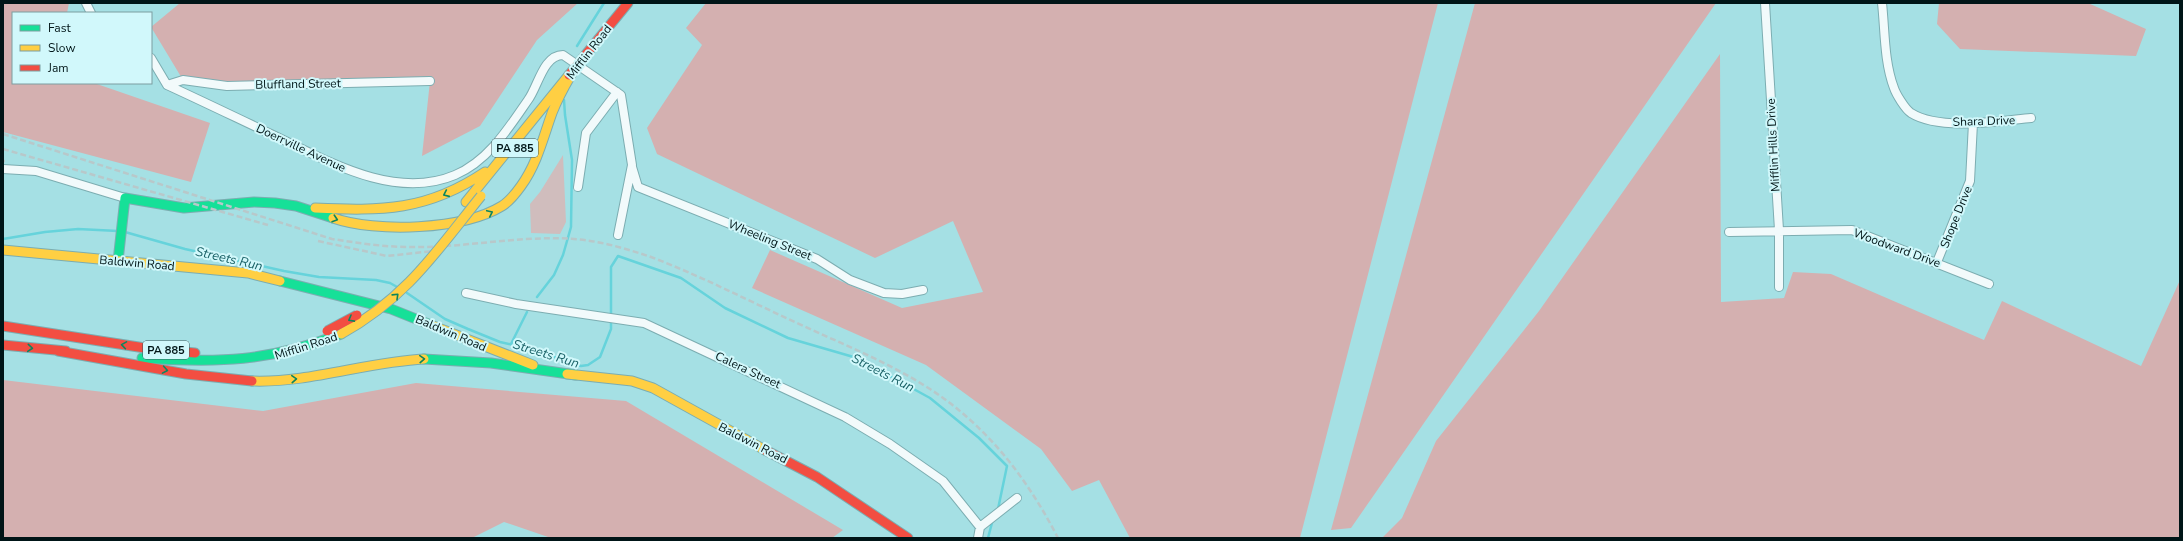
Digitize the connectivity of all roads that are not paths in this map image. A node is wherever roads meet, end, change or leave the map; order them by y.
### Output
1 (86, 3) edge
2 (628, 3) edge
3 (1765, 3) edge
4 (1882, 3) edge
5 (90, 12) edge
6 (152, 60) edge
7 (579, 65) junction
8 (571, 75) junction
9 (430, 81) dead end
10 (167, 85) junction
11 (617, 92) junction
12 (550, 101) junction
13 (2032, 118) dead end
14 (1974, 123) junction
15 (501, 157) junction
16 (632, 165) junction
17 (3, 169) edge
18 (578, 187) dead end
19 (125, 198) junction
20 (298, 207) junction
21 (1778, 230) junction
22 (1728, 232) dead end
23 (618, 235) dead end
24 (3, 250) edge
25 (118, 261) junction
26 (1937, 262) junction
27 (1989, 284) dead end
28 (1779, 287) dead end
29 (923, 290) dead end
30 (466, 293) dead end
31 (3, 326) edge
32 (3, 346) edge
33 (58, 350) junction
34 (576, 376) junction
35 (1017, 498) dead end
36 (980, 527) junction
37 (908, 538) edge
38 (978, 538) edge

1 - 5 street
2 - 7 main road, Mifflin Road / PA 885
3 - 21 street, Mifflin Hills Drive
4 - 14 street, Shara Drive
6 - 10 street
7 - 8 main road, Mifflin Road / PA 885
7 - 10 street, Doerrville Avenue
7 - 11 street
8 - 12 main road, Mifflin Road / PA 885
20 -> 8 main road
9 - 10 street, Bluffland Street
11 - 16 street
11 - 18 street
12 - 15 main road, Mifflin Road / PA 885
33 -> 12 main road, Mifflin Road / PA 885, bridge
13 - 14 street, Shara Drive
14 - 26 street, Shope Drive
15 -> 20 main road
15 -> 31 main road, Mifflin Road / PA 885, bridge
16 - 23 street
16 - 29 street, Wheeling Street
17 - 19 street
19 - 20 main road
19 - 25 main road
21 - 22 street, Woodward Drive
21 - 26 street, Woodward Drive
21 - 28 street, Mifflin Hills Drive
24 - 25 main road, Baldwin Road
25 - 34 main road, Baldwin Road
26 - 27 street, Woodward Drive
30 - 36 street, Calera Street
32 -> 33 main road, Mifflin Road / PA 885
33 -> 34 main road
34 - 37 main road, Baldwin Road
35 - 36 street
36 - 38 street

